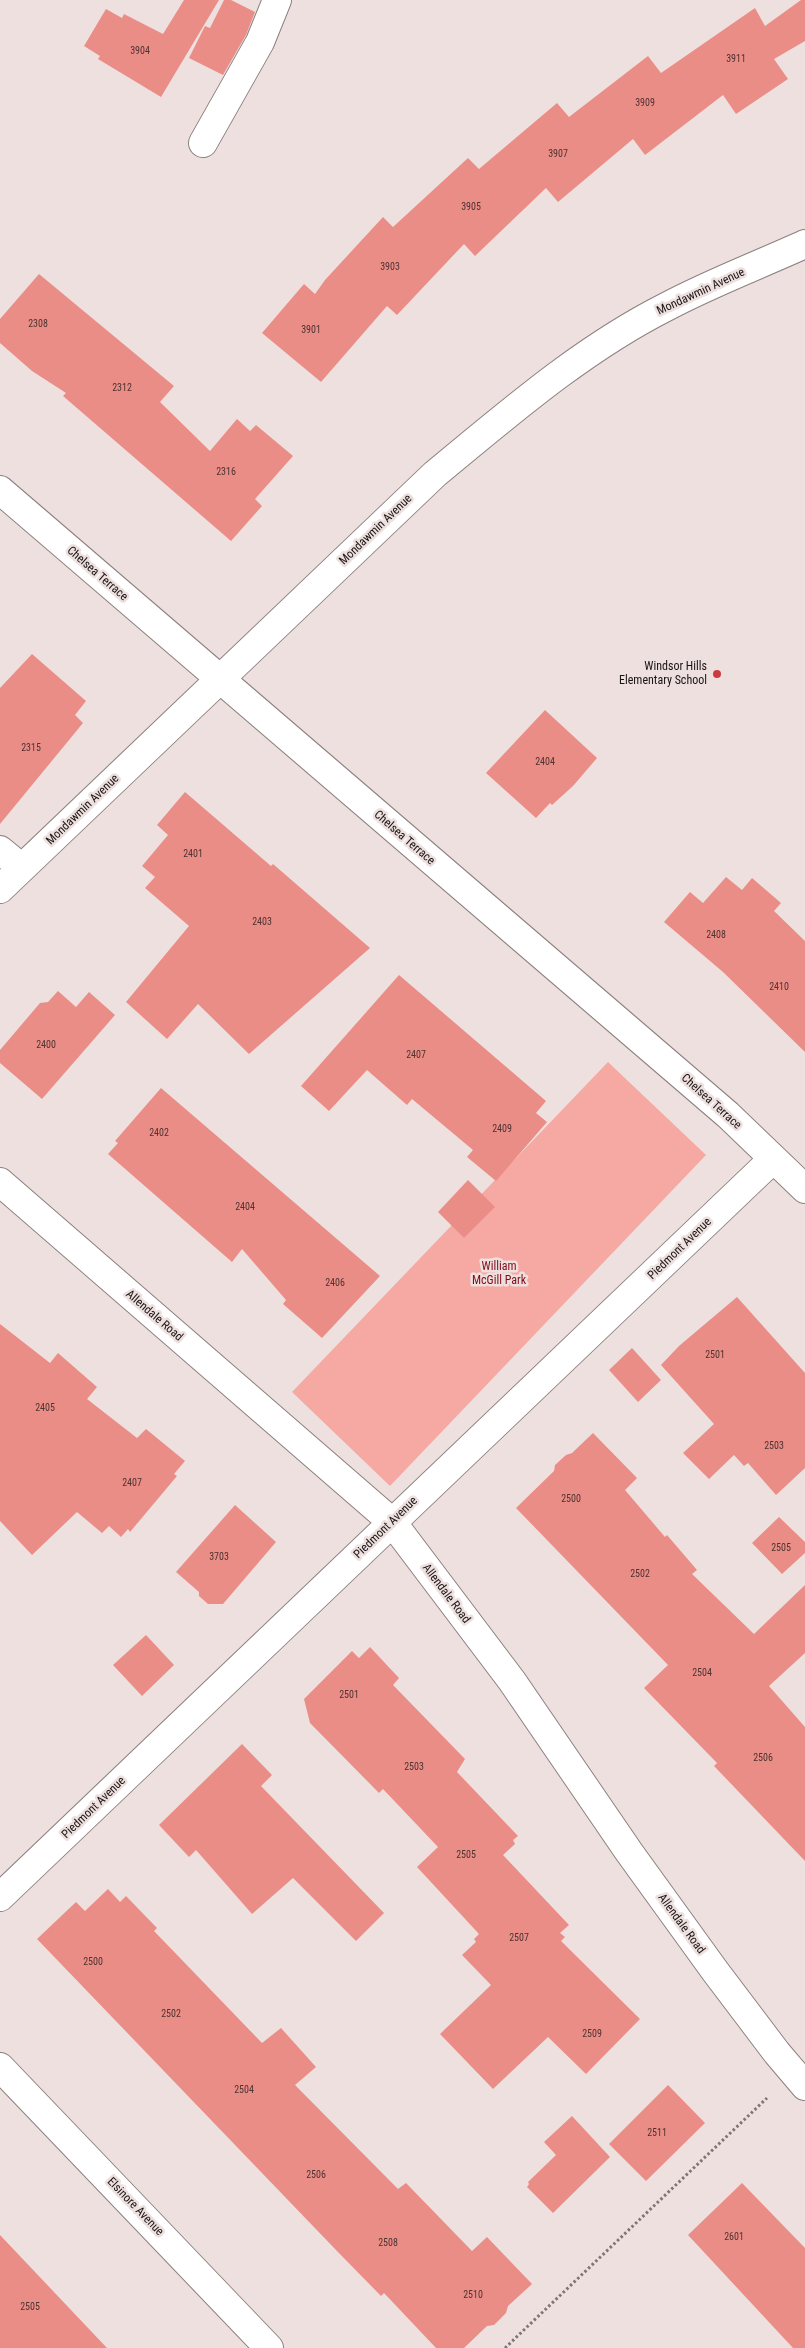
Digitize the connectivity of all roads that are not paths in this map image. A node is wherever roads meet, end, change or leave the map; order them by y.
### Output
1 (277, 0) edge
2 (204, 142) dead end
3 (805, 244) edge
4 (0, 490) edge
5 (220, 680) junction
6 (0, 850) edge
7 (22, 868) junction
8 (0, 889) edge
9 (773, 1159) junction
10 (0, 1182) edge
11 (805, 1189) edge
12 (392, 1522) junction
13 (0, 1897) edge
14 (0, 2067) edge
15 (805, 2086) edge
16 (269, 2348) edge

1 - 2 street
3 - 5 street, Mondawmin Avenue
4 - 5 street, Chelsea Terrace
5 - 7 street, Mondawmin Avenue
5 - 9 street, Chelsea Terrace
6 - 7 street
7 - 8 street, Mondawmin Avenue
9 - 11 street, Chelsea Terrace
9 - 12 street, Piedmont Avenue
10 - 12 street, Allendale Road
12 - 13 street, Piedmont Avenue
12 - 15 street, Allendale Road
14 - 16 street, Elsinore Avenue

